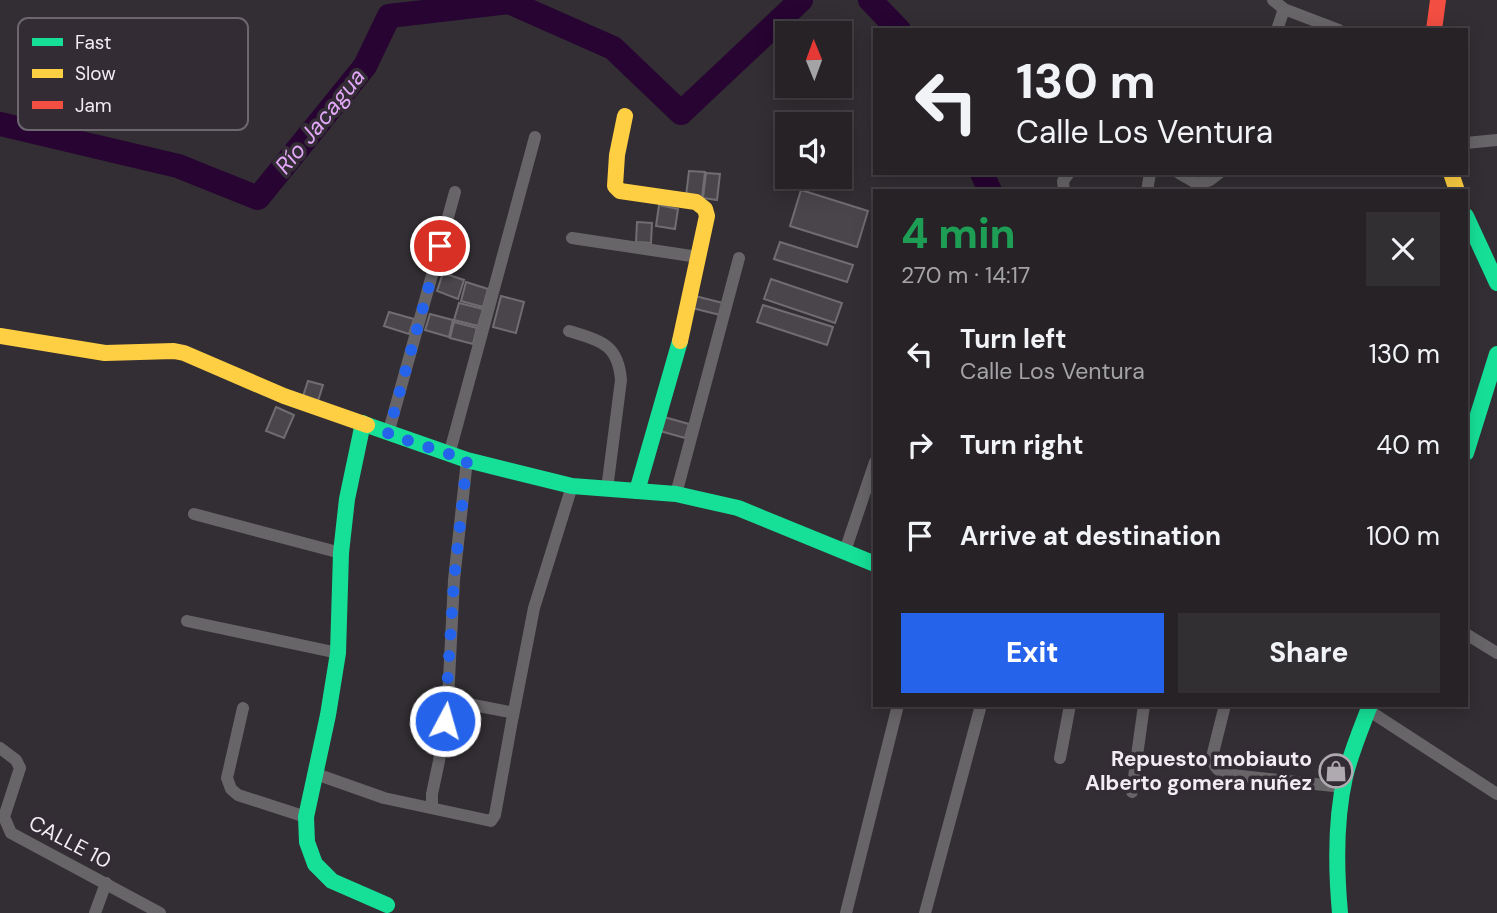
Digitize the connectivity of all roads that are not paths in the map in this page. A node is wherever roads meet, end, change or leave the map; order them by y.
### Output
1 (1273, 0) edge
2 (1438, 0) edge
3 (1284, 9) junction
4 (1278, 28) edge
5 (1334, 28) edge
6 (1434, 28) edge
7 (625, 116) dead end
8 (535, 137) dead end
9 (1497, 140) edge
10 (1468, 143) edge
11 (1182, 175) edge
12 (1216, 175) edge
13 (1197, 187) edge
14 (455, 192) dead end
15 (1468, 220) edge
16 (572, 238) dead end
17 (698, 257) junction
18 (739, 258) dead end
19 (1497, 283) edge
20 (569, 331) dead end
21 (0, 336) edge
22 (1497, 354) edge
23 (363, 423) junction
24 (1470, 431) edge
25 (388, 434) junction
26 (449, 455) junction
27 (467, 460) junction
28 (873, 467) edge
29 (572, 486) junction
30 (607, 489) junction
31 (638, 491) junction
32 (676, 494) junction
33 (194, 514) dead end
34 (845, 551) junction
35 (341, 553) junction
36 (873, 563) edge
37 (187, 621) dead end
38 (1468, 635) edge
39 (338, 653) junction
40 (1497, 653) edge
41 (448, 700) junction
42 (897, 707) edge
43 (980, 707) edge
44 (1070, 707) edge
45 (1144, 707) edge
46 (1224, 707) edge
47 (243, 708) dead end
48 (1369, 708) edge
49 (513, 716) junction
50 (0, 748) edge
51 (1060, 758) dead end
52 (316, 774) junction
53 (1343, 787) junction
54 (1132, 792) dead end
55 (1497, 794) edge
56 (432, 808) junction
57 (306, 817) junction
58 (106, 883) junction
59 (387, 905) dead end
60 (95, 913) edge
61 (160, 913) edge
62 (845, 913) edge
63 (925, 913) edge
64 (1340, 913) edge

1 - 3 street
2 - 6 street
3 - 4 street
3 - 5 street
7 - 17 street
8 - 26 street
9 - 10 street
11 - 13 street
12 - 13 street
14 - 25 street
15 - 19 street
16 - 17 street
17 - 31 street
18 - 32 street
20 - 30 street
21 - 23 street
22 - 24 street
23 - 25 street
23 - 35 street
25 - 26 street
26 - 27 street
27 - 29 street
27 - 41 street
28 - 34 street
29 - 30 street
29 - 49 street
30 - 31 street
31 - 32 street
32 - 34 street
33 - 35 street
34 - 36 street
35 - 39 street
37 - 39 street
38 - 40 street
39 - 52 street
41 - 49 street
41 - 56 street
42 - 62 street
43 - 63 street
44 - 51 street
45 - 54 street
46 - 53 street
47 - 57 street
48 - 53 street
48 - 55 street
49 - 56 street
50 - 58 street, CALLE 10
52 - 56 street
52 - 57 street
53 - 64 street
57 - 59 street
58 - 60 street
58 - 61 street, CALLE 10

